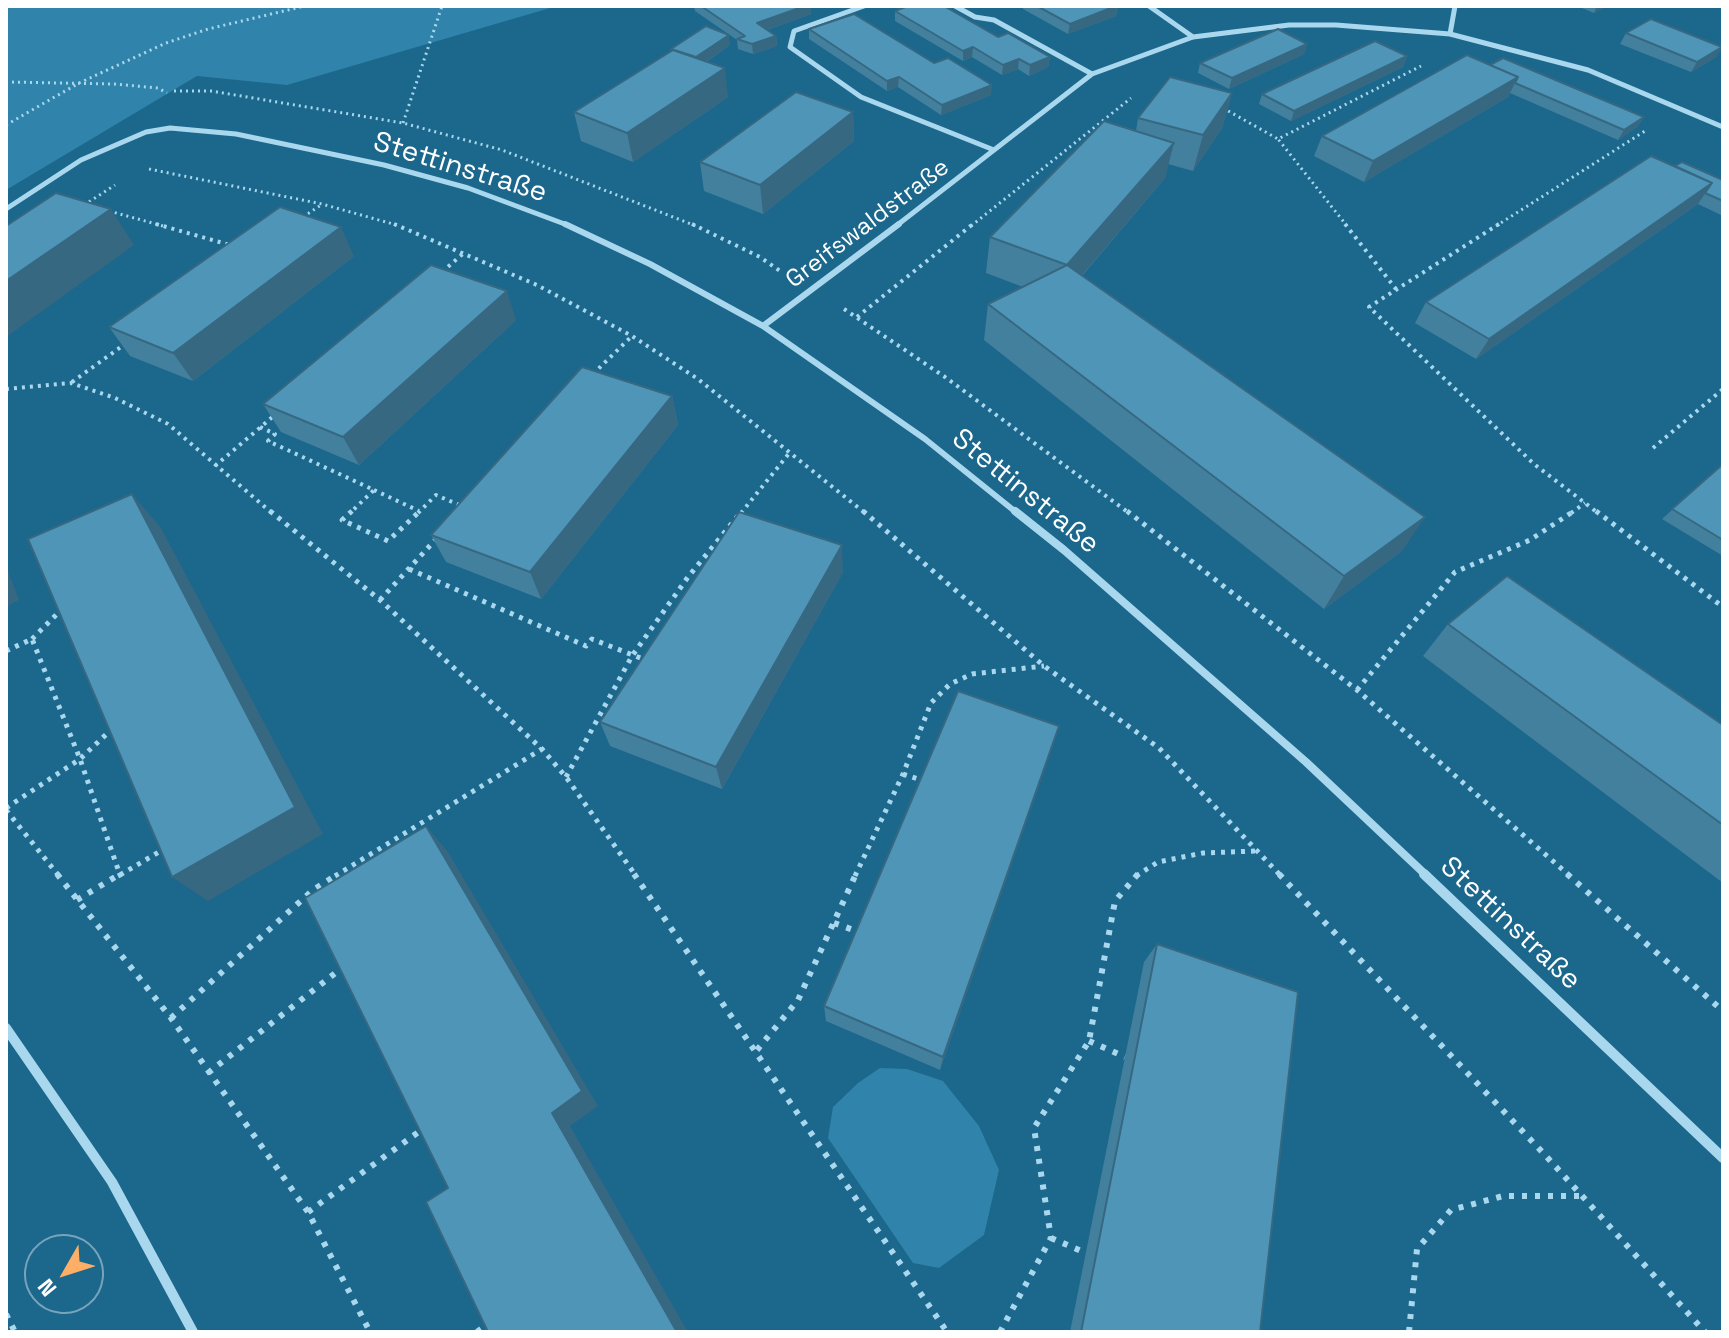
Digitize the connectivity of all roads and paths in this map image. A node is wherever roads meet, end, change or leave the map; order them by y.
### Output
1 (305, 6) edge
2 (442, 6) edge
3 (864, 6) edge
4 (955, 6) edge
5 (1149, 6) edge
6 (1455, 6) edge
7 (1450, 34) junction
8 (1193, 37) junction
9 (1420, 67) dead end
10 (1092, 74) junction
11 (6, 82) edge
12 (79, 83) junction
13 (1137, 92) dead end
14 (157, 100) dead end
15 (1212, 102) edge
16 (1681, 108) junction
17 (403, 123) dead end
18 (6, 125) edge
19 (1723, 127) edge
20 (1278, 139) junction
21 (994, 150) junction
22 (81, 160) junction
23 (119, 183) dead end
24 (85, 204) junction
25 (322, 204) junction
26 (6, 209) edge
27 (73, 212) edge
28 (298, 220) edge
29 (237, 247) edge
30 (465, 252) junction
31 (442, 272) edge
32 (1396, 289) junction
33 (843, 308) dead end
34 (857, 317) junction
35 (763, 326) junction
36 (135, 336) edge
37 (632, 336) junction
38 (590, 377) edge
39 (71, 383) junction
40 (6, 389) edge
41 (1723, 389) edge
42 (281, 409) edge
43 (260, 427) junction
44 (1653, 448) dead end
45 (791, 451) junction
46 (215, 466) junction
47 (374, 490) junction
48 (1585, 503) junction
49 (419, 511) junction
50 (457, 517) edge
51 (438, 537) edge
52 (409, 569) junction
53 (688, 577) junction
54 (701, 581) edge
55 (73, 598) edge
56 (380, 600) junction
57 (1723, 607) edge
58 (32, 639) junction
59 (6, 651) edge
60 (632, 656) junction
61 (662, 666) edge
62 (1044, 666) junction
63 (1357, 690) junction
64 (114, 726) edge
65 (542, 749) junction
66 (80, 759) junction
67 (903, 774) junction
68 (566, 777) junction
69 (927, 782) edge
70 (6, 809) edge
71 (168, 847) edge
72 (1256, 851) junction
73 (120, 875) junction
74 (77, 900) junction
75 (834, 923) junction
76 (863, 934) edge
77 (352, 959) edge
78 (1723, 1011) edge
79 (171, 1018) junction
80 (6, 1028) edge
81 (1089, 1041) junction
82 (757, 1050) junction
83 (1125, 1057) dead end
84 (208, 1073) junction
85 (433, 1121) edge
86 (1723, 1158) edge
87 (1581, 1196) junction
88 (308, 1212) junction
89 (1051, 1238) junction
90 (1086, 1253) dead end
91 (501, 1312) edge
92 (6, 1314) edge
93 (15, 1332) edge
94 (193, 1332) edge
95 (370, 1332) edge
96 (477, 1332) edge
97 (947, 1332) edge
98 (1000, 1332) edge
99 (1409, 1332) edge
100 (1705, 1332) edge

1 - 12 path
2 - 17 path
3 - 21 street, Greifswaldstraße
4 - 10 street
5 - 8 street
6 - 7 street
7 - 8 street, Greifswaldstraße
7 - 16 street, Greifswaldstraße
8 - 10 street, Greifswaldstraße
9 - 20 path
10 - 21 street, Greifswaldstraße
11 - 12 path
12 - 14 path
12 - 18 path
13 - 34 path
15 - 20 path
16 - 19 street, Greifswaldstraße
16 - 32 path
20 - 32 path
21 - 35 street, Greifswaldstraße
22 - 25 path
22 - 26 street, Stettinstraße
22 - 35 street, Stettinstraße
23 - 24 path
24 - 27 path
24 - 29 path
25 - 28 path
25 - 30 path
30 - 31 path
30 - 37 path
32 - 48 path
33 - 34 path
34 - 63 path
35 - 86 street, Stettinstraße
36 - 39 path
37 - 38 path
37 - 45 path
39 - 40 path
39 - 46 path
41 - 44 path
42 - 43 path
43 - 46 path
43 - 47 path
45 - 53 path
45 - 62 path
46 - 56 path
47 - 49 path
47 - 49 path
48 - 57 path
48 - 63 path
49 - 50 path
51 - 52 path
52 - 56 path
52 - 60 path
53 - 54 path
53 - 60 path
55 - 58 path
56 - 65 path
58 - 59 path
58 - 66 path
60 - 61 path
60 - 68 path
62 - 67 path
62 - 72 path
63 - 78 path
64 - 66 path
65 - 68 path
65 - 79 path
66 - 70 path
66 - 73 path
67 - 69 path
67 - 75 path
68 - 82 path
70 - 74 path
71 - 73 path
72 - 81 path
72 - 87 path
73 - 74 path
74 - 79 path
75 - 76 path
75 - 82 path
77 - 84 path
79 - 84 path
80 - 94 street
81 - 83 path
81 - 89 path
82 - 97 path
84 - 88 path
85 - 88 path
87 - 99 path
87 - 100 path
88 - 95 path
89 - 90 path
89 - 98 path
91 - 96 path
92 - 93 path

